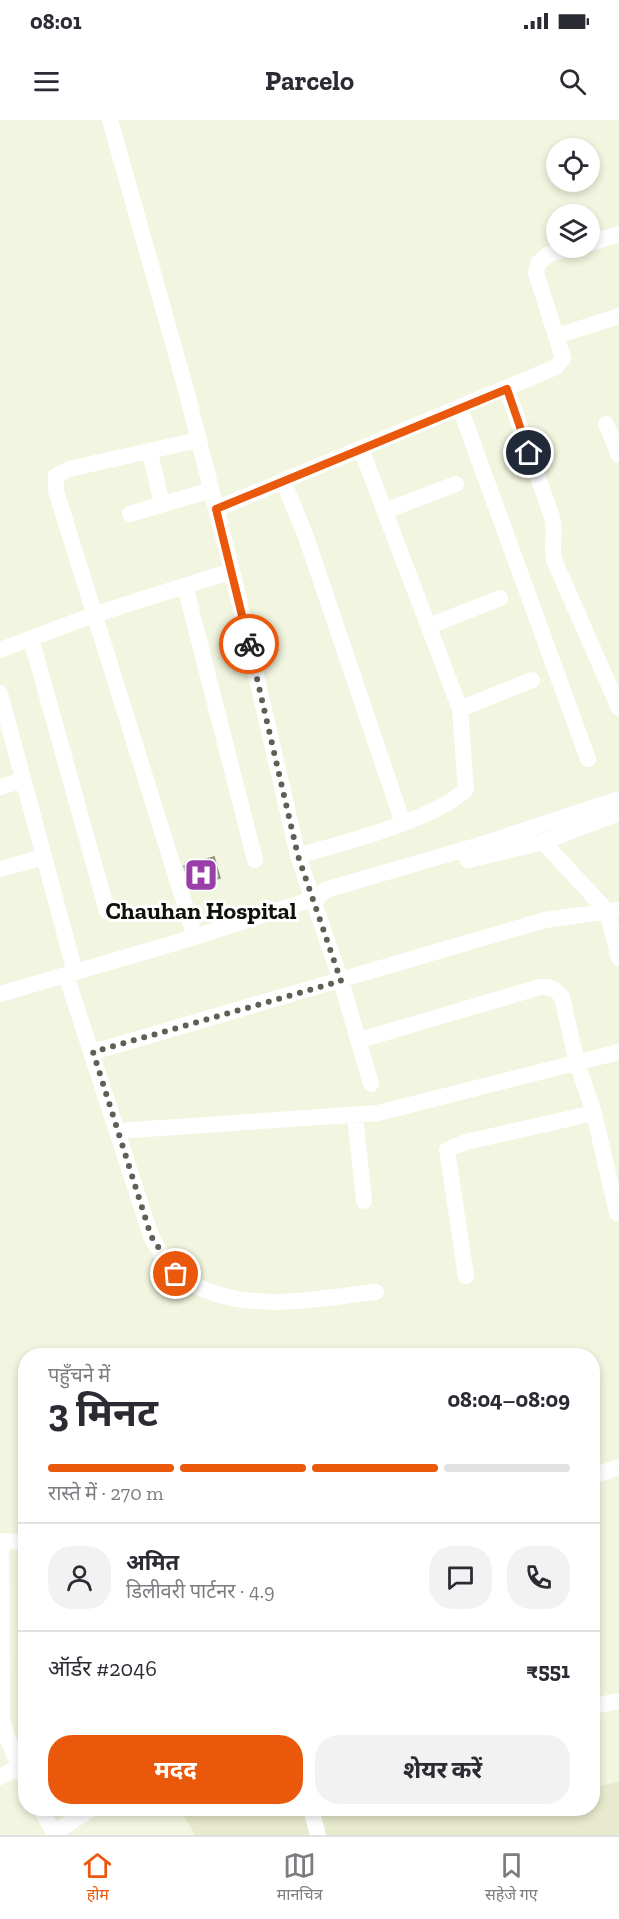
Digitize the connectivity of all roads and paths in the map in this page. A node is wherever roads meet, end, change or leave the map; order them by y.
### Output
1 (110, 120) edge
2 (619, 234) edge
3 (600, 240) edge
4 (546, 256) edge
5 (619, 316) edge
6 (556, 336) junction
7 (507, 389) junction
8 (460, 408) junction
9 (606, 424) dead end
10 (198, 440) junction
11 (361, 449) junction
12 (150, 453) junction
13 (619, 455) edge
14 (283, 481) junction
15 (456, 484) dead end
16 (211, 490) junction
17 (162, 504) junction
18 (216, 509) junction
19 (385, 511) junction
20 (130, 513) dead end
21 (232, 571) junction
22 (185, 586) junction
23 (500, 598) dead end
24 (96, 614) junction
25 (429, 626) junction
26 (31, 638) junction
27 (0, 650) edge
28 (532, 680) dead end
29 (1, 703) edge
30 (619, 708) edge
31 (460, 709) junction
32 (588, 759) dead end
33 (23, 780) junction
34 (0, 787) edge
35 (619, 799) edge
36 (619, 813) edge
37 (403, 823) junction
38 (543, 842) junction
39 (298, 856) junction
40 (44, 857) junction
41 (255, 860) dead end
42 (0, 869) edge
43 (316, 898) junction
44 (107, 911) dead end
45 (613, 911) edge
46 (195, 937) junction
47 (619, 958) edge
48 (70, 974) junction
49 (341, 981) junction
50 (0, 994) edge
51 (360, 1040) junction
52 (93, 1052) junction
53 (619, 1052) edge
54 (577, 1063) junction
55 (371, 1084) dead end
56 (594, 1113) junction
57 (354, 1115) junction
58 (117, 1131) junction
59 (364, 1201) dead end
60 (617, 1214) dead end
61 (466, 1276) dead end
62 (376, 1292) dead end
63 (619, 1467) edge
64 (600, 1473) edge
65 (1, 1541) edge
66 (18, 1542) edge
67 (619, 1701) edge
68 (600, 1705) edge
69 (18, 1758) edge
70 (18, 1772) edge
71 (0, 1778) edge
72 (45, 1816) edge
73 (82, 1816) edge
74 (313, 1816) edge
75 (55, 1834) edge
76 (318, 1835) edge

1 - 10 street
2 - 3 street
4 - 6 street
5 - 6 street
6 - 7 street
7 - 8 street
7 - 30 street
8 - 11 street
8 - 32 street
9 - 13 street
10 - 12 street
10 - 16 street
11 - 14 street
11 - 19 street
12 - 17 street
12 - 24 street
14 - 18 street
14 - 37 street
15 - 19 street
16 - 17 street
16 - 18 street
17 - 20 street
18 - 21 street
19 - 25 street
21 - 22 street
21 - 39 street
22 - 24 street
22 - 41 street
23 - 25 street
24 - 26 street
24 - 46 street
25 - 31 street
26 - 27 street
26 - 44 street
28 - 31 street
29 - 33 street
31 - 37 street
33 - 34 street
33 - 40 street
35 - 43 street
36 - 38 street
37 - 39 street
38 - 43 street
38 - 45 street
39 - 43 street
40 - 42 street
40 - 48 street
43 - 46 street
43 - 49 street
45 - 47 street
45 - 49 street
46 - 48 street
48 - 50 street
48 - 52 street
49 - 51 street
49 - 52 street
51 - 54 street
51 - 55 street
52 - 58 street
53 - 54 street
54 - 56 street
54 - 57 street
56 - 60 street
56 - 61 street
57 - 58 street
57 - 59 street
58 - 62 street
63 - 64 street
65 - 66 street
65 - 69 street
67 - 68 street
70 - 71 street
72 - 75 street
73 - 75 street
74 - 76 street

